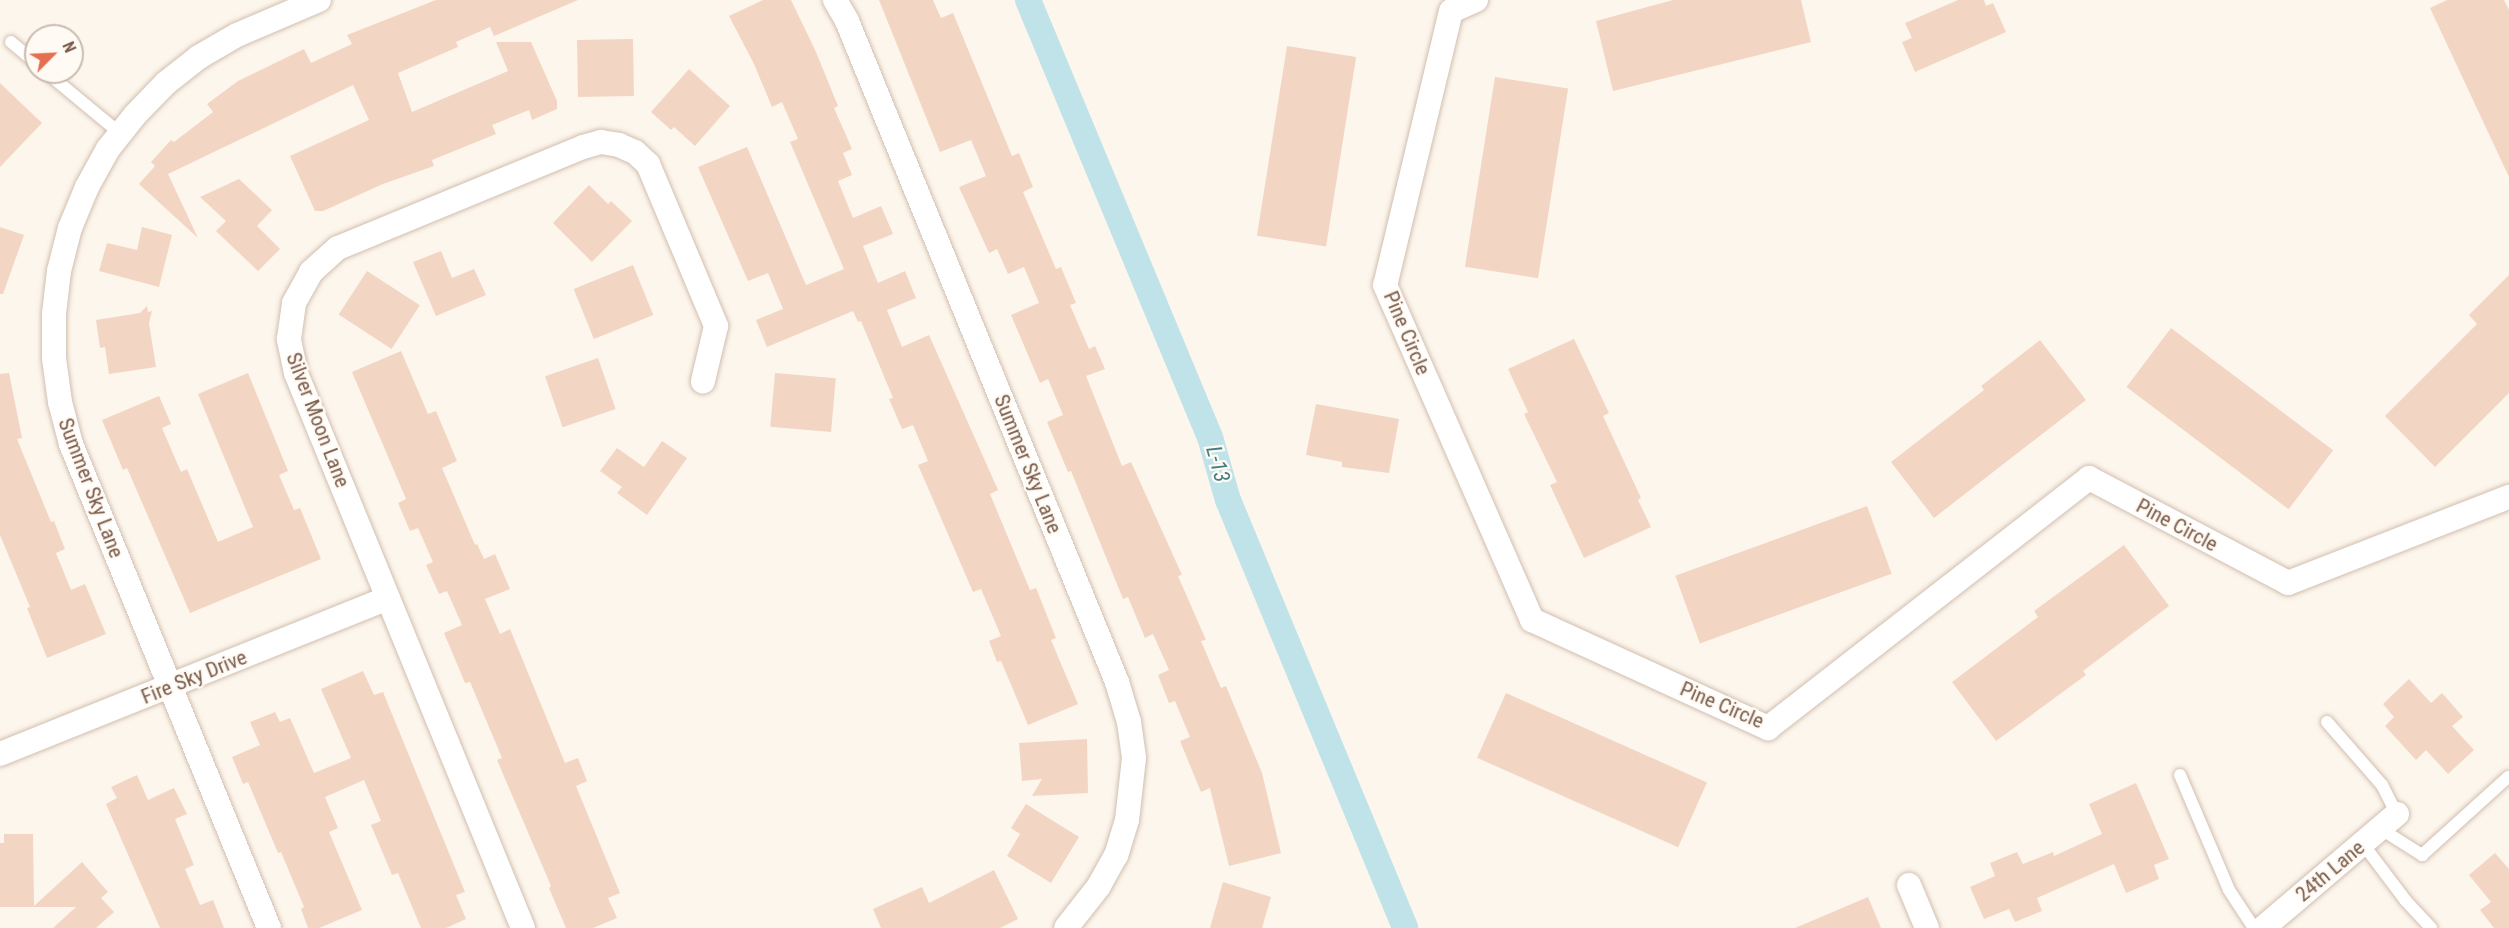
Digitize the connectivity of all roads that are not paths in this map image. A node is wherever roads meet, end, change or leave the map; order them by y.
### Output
1 (319, 0) edge
2 (835, 0) edge
3 (1476, 0) edge
4 (11, 42) dead end
5 (24, 53) edge
6 (61, 84) edge
7 (121, 134) junction
8 (704, 381) dead end
9 (2509, 497) edge
10 (388, 598) junction
11 (170, 687) junction
12 (2327, 722) dead end
13 (0, 754) edge
14 (2180, 775) dead end
15 (2508, 777) edge
16 (2389, 821) junction
17 (2363, 844) junction
18 (1909, 885) dead end
19 (269, 928) edge
20 (523, 928) edge
21 (1066, 928) edge
22 (1927, 928) edge
23 (2254, 928) edge
24 (2262, 928) edge
25 (2431, 928) edge

1 - 7 street, Summer Sky Lane
2 - 21 street, Summer Sky Lane
3 - 9 street, Pine Circle
4 - 5 lane
6 - 7 lane
7 - 11 street, Summer Sky Lane
8 - 10 street, Silver Moon Lane
10 - 11 street, Fire Sky Drive
10 - 20 street, Silver Moon Lane
11 - 13 street, Fire Sky Drive
11 - 19 street, Summer Sky Lane
12 - 16 lane
14 - 23 lane
15 - 16 lane
16 - 17 street, 24th Lane
17 - 24 street, 24th Lane
17 - 25 lane
18 - 22 street

